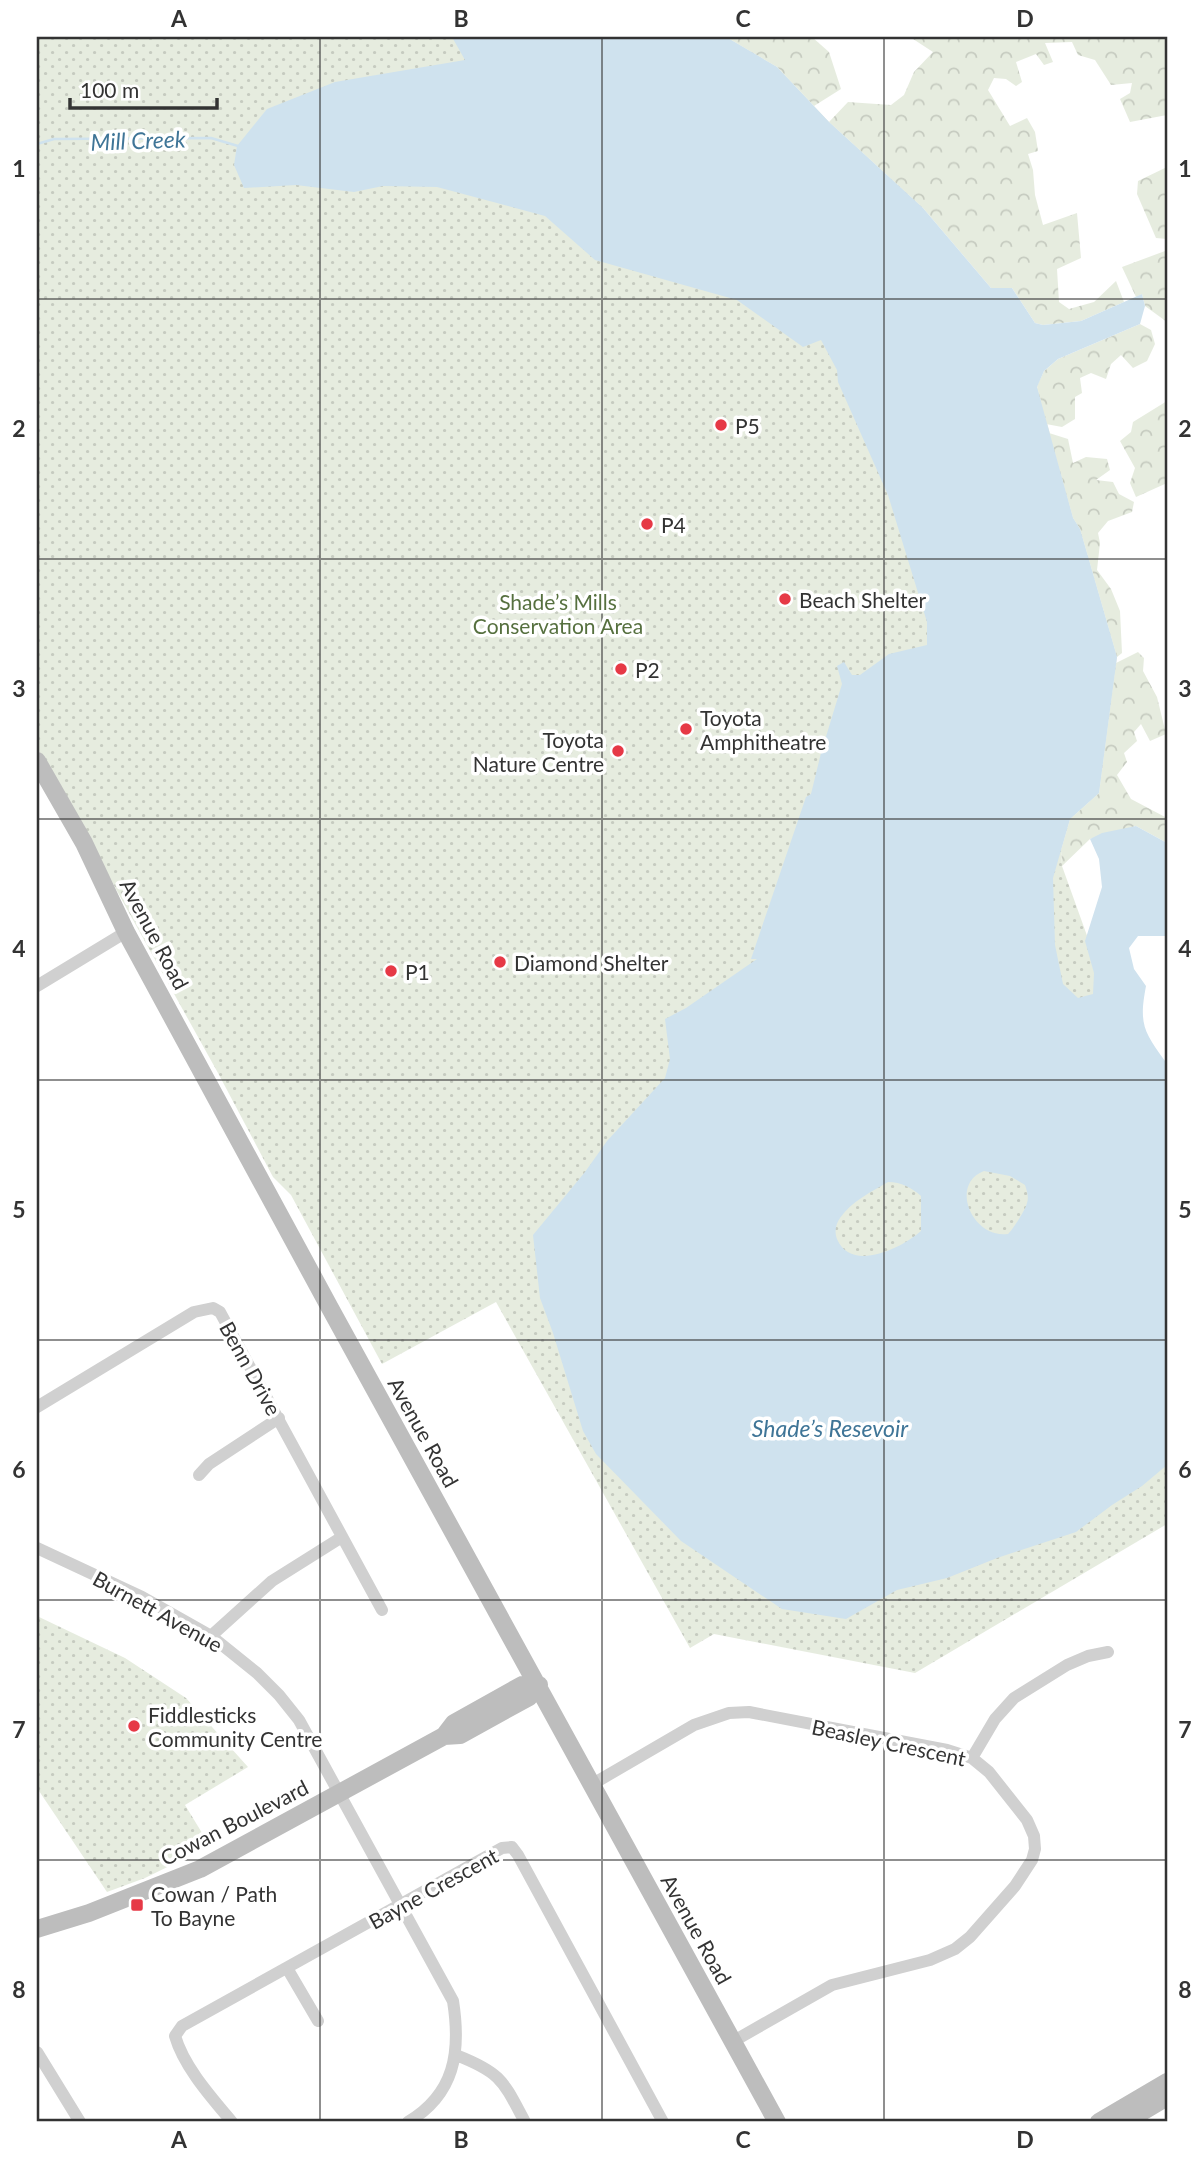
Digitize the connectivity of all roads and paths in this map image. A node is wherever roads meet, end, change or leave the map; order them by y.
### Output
1 (37, 761) edge
2 (126, 932) junction
3 (37, 986) edge
4 (37, 1407) edge
5 (279, 1418) junction
6 (198, 1475) dead end
7 (342, 1537) junction
8 (37, 1548) edge
9 (382, 1610) dead end
10 (211, 1636) junction
11 (1108, 1652) dead end
12 (539, 1685) junction
13 (972, 1758) junction
14 (592, 1785) junction
15 (340, 1793) junction
16 (401, 1905) junction
17 (37, 1929) edge
18 (287, 1968) junction
19 (318, 2021) dead end
20 (732, 2042) junction
21 (37, 2052) edge
22 (456, 2055) junction
23 (1167, 2082) edge
24 (1167, 2097) edge
25 (80, 2122) edge
26 (232, 2122) edge
27 (408, 2122) edge
28 (525, 2122) edge
29 (663, 2122) edge
30 (777, 2122) edge
31 (1099, 2122) edge
32 (1125, 2122) edge

1 - 2 street, Avenue Road
2 - 3 street
2 - 12 street, Avenue Road
4 - 5 street, Benn Drive
5 - 6 street
5 - 7 street, Benn Drive
7 - 9 street, Benn Drive
7 - 10 street
8 - 10 street, Burnett Avenue
10 - 15 street, Burnett Avenue
11 - 13 street
12 - 14 street, Avenue Road
12 - 15 street, Cowan Boulevard
13 - 14 street, Beasley Crescent
13 - 20 street, Beasley Crescent
14 - 20 street, Avenue Road
15 - 16 street, Burnett Avenue
15 - 17 street, Cowan Boulevard
16 - 18 street, Bayne Crescent
16 - 22 street, Burnett Avenue
16 - 29 street, Bayne Crescent
18 - 19 street
18 - 26 street, Bayne Crescent
20 - 30 street, Avenue Road
21 - 25 street
22 - 27 street, Burnett Avenue
22 - 28 street
23 - 31 street
24 - 32 street

